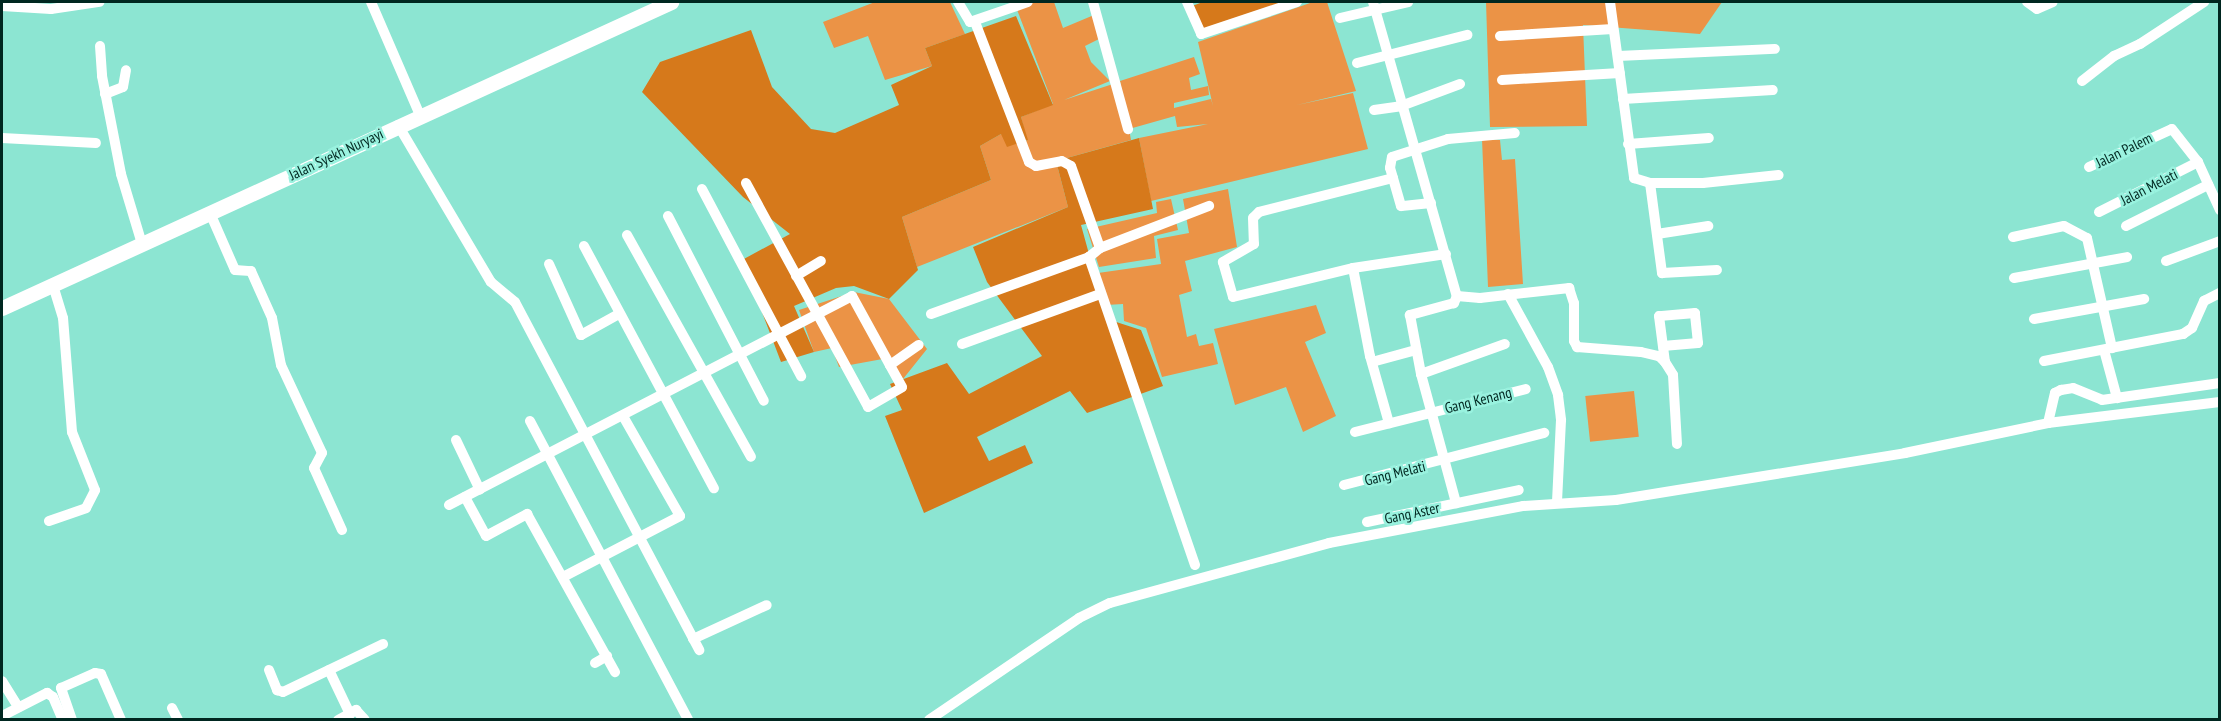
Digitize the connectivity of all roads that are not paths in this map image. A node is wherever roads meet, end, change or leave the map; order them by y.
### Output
1 (99, 2) edge
2 (371, 2) edge
3 (671, 2) edge
4 (958, 2) edge
5 (1028, 2) edge
6 (1093, 2) edge
7 (1187, 2) edge
8 (1297, 2) edge
9 (1408, 2) edge
10 (1610, 2) edge
11 (2027, 2) edge
12 (2053, 2) edge
13 (2204, 2) edge
14 (654, 5) edge
15 (2, 6) edge
16 (1376, 6) edge
17 (1340, 18) dead end
18 (975, 22) junction
19 (1613, 29) junction
20 (1467, 35) dead end
21 (1500, 36) dead end
22 (100, 46) dead end
23 (1775, 49) dead end
24 (1618, 56) junction
25 (1390, 58) junction
26 (1357, 63) dead end
27 (126, 70) dead end
28 (1620, 73) junction
29 (1502, 80) dead end
30 (2082, 81) dead end
31 (1460, 84) dead end
32 (1773, 90) dead end
33 (105, 94) junction
34 (1623, 99) junction
35 (1401, 106) junction
36 (1374, 110) dead end
37 (420, 115) junction
38 (398, 125) junction
39 (1128, 129) dead end
40 (1515, 133) dead end
41 (2, 138) edge
42 (1709, 138) dead end
43 (96, 142) dead end
44 (1628, 144) junction
45 (1414, 149) junction
46 (2198, 162) junction
47 (2089, 167) dead end
48 (1779, 175) dead end
49 (1393, 178) junction
50 (746, 183) dead end
51 (1650, 183) junction
52 (2208, 185) junction
53 (702, 189) dead end
54 (1431, 203) junction
55 (1209, 206) dead end
56 (2220, 210) edge
57 (2099, 212) dead end
58 (210, 213) junction
59 (668, 216) dead end
60 (1708, 226) dead end
61 (2126, 226) dead end
62 (1657, 234) junction
63 (627, 235) dead end
64 (2013, 237) dead end
65 (2220, 241) edge
66 (142, 244) junction
67 (584, 246) dead end
68 (1100, 248) junction
69 (1446, 254) junction
70 (1089, 257) junction
71 (2127, 257) dead end
72 (820, 261) dead end
73 (2166, 261) dead end
74 (2095, 262) junction
75 (549, 264) dead end
76 (1353, 268) junction
77 (1717, 270) dead end
78 (796, 276) junction
79 (2014, 278) dead end
80 (53, 285) junction
81 (2220, 293) edge
82 (1100, 294) junction
83 (1508, 294) junction
84 (1457, 296) junction
85 (2144, 299) dead end
86 (2102, 307) junction
87 (2, 308) edge
88 (619, 314) junction
89 (816, 314) junction
90 (931, 314) dead end
91 (2034, 319) dead end
92 (778, 334) junction
93 (962, 344) dead end
94 (1505, 344) dead end
95 (919, 345) dead end
96 (1663, 346) junction
97 (2108, 349) junction
98 (1416, 350) junction
99 (739, 354) junction
100 (2044, 361) dead end
101 (1372, 362) junction
102 (1665, 362) junction
103 (890, 365) junction
104 (702, 374) junction
105 (1421, 374) junction
106 (801, 376) dead end
107 (2220, 383) edge
108 (1526, 389) dead end
109 (662, 395) junction
110 (2117, 398) junction
111 (764, 401) dead end
112 (2220, 402) edge
113 (1431, 412) junction
114 (623, 416) junction
115 (530, 421) dead end
116 (1389, 423) junction
117 (2048, 423) junction
118 (1355, 432) dead end
119 (1544, 433) dead end
120 (586, 436) junction
121 (456, 440) dead end
122 (1677, 444) dead end
123 (548, 455) junction
124 (751, 457) dead end
125 (1445, 460) junction
126 (1344, 485) dead end
127 (714, 488) dead end
128 (480, 490) junction
129 (1519, 490) dead end
130 (465, 497) junction
131 (1456, 503) junction
132 (1557, 503) junction
133 (449, 506) dead end
134 (48, 521) dead end
135 (1367, 522) dead end
136 (342, 530) dead end
137 (639, 537) junction
138 (600, 557) junction
139 (1196, 565) dead end
140 (562, 577) junction
141 (767, 605) dead end
142 (693, 639) junction
143 (384, 644) dead end
144 (699, 650) dead end
145 (607, 656) junction
146 (595, 663) dead end
147 (269, 670) dead end
148 (328, 670) junction
149 (615, 672) dead end
150 (2, 681) edge
151 (18, 707) junction
152 (172, 708) dead end
153 (350, 714) junction
154 (2, 716) edge
155 (63, 720) edge
156 (72, 720) edge
157 (122, 720) edge
158 (178, 720) edge
159 (338, 720) edge
160 (365, 720) edge
161 (688, 720) edge
162 (929, 720) edge

1 - 15 street
2 - 37 street
3 - 14 main road, Jalan Syekh Nuryayi
4 - 18 street
5 - 18 street
6 - 39 street
7 - 8 street
9 - 16 street
10 - 19 street
11 - 12 street
13 - 30 street
14 - 37 main road, Jalan Syekh Nuryayi
16 - 17 street
16 - 25 street
18 - 68 street
19 - 21 street
19 - 24 street
20 - 25 street
22 - 33 street
23 - 24 street
24 - 28 street
25 - 26 street
25 - 35 street
27 - 33 street
28 - 29 street
28 - 34 street
31 - 35 street
32 - 34 street
33 - 66 street
34 - 44 street
35 - 36 street
35 - 45 street
37 - 38 main road, Jalan Syekh Nuryayi
38 - 58 main road, Jalan Syekh Nuryayi
38 - 120 street
40 - 45 street
41 - 43 street
42 - 44 street
44 - 51 street
45 - 49 street
45 - 54 street
46 - 47 street, Jalan Palem
46 - 52 street, Jalan Palem
46 - 57 street, Jalan Melati
48 - 51 street
49 - 54 street
49 - 76 street
50 - 78 street
51 - 62 street
52 - 56 street, Jalan Palem
52 - 61 street
53 - 92 street
54 - 69 street
55 - 68 street
58 - 66 main road, Jalan Syekh Nuryayi
58 - 136 street
59 - 99 street
60 - 62 street
62 - 77 street
63 - 104 street
64 - 74 street
65 - 73 street
66 - 80 main road, Jalan Syekh Nuryayi
67 - 88 street
68 - 70 street
69 - 76 street
69 - 84 street
70 - 82 street
70 - 90 street
71 - 74 street
72 - 78 street
74 - 79 street
74 - 86 street
75 - 88 street
76 - 101 street
78 - 89 street
80 - 87 main road, Jalan Syekh Nuryayi
80 - 134 street
81 - 97 street
82 - 93 street
82 - 139 street
83 - 84 street
83 - 102 street
83 - 132 street
84 - 98 street
85 - 86 street
86 - 91 street
86 - 97 street
88 - 109 street
89 - 92 street
89 - 103 street
89 - 103 street
92 - 99 street
92 - 106 street
94 - 105 street
95 - 103 street
96 - 96 street
96 - 102 street
97 - 100 street
97 - 110 street
98 - 101 street
98 - 105 street
99 - 104 street
99 - 111 street
101 - 116 street
102 - 122 street
104 - 109 street
104 - 124 street
105 - 113 street
107 - 110 street
108 - 113 street, Gang Kenang
109 - 114 street
109 - 127 street
110 - 117 street
112 - 117 street
113 - 116 street, Gang Kenang
113 - 125 street
114 - 120 street
114 - 137 street
115 - 123 street
116 - 118 street, Gang Kenang
117 - 132 street
119 - 125 street, Gang Melati
120 - 123 street
120 - 137 street
121 - 128 street
123 - 128 street
123 - 138 street
125 - 126 street, Gang Melati
125 - 131 street
128 - 130 street
129 - 131 street, Gang Aster
130 - 133 street
130 - 140 street
131 - 135 street, Gang Aster
132 - 162 street
137 - 138 street
137 - 142 street
138 - 140 street
138 - 161 street
140 - 145 street
141 - 142 street
142 - 144 street
143 - 148 street
145 - 146 street
145 - 149 street
147 - 148 street
148 - 153 street
150 - 151 street
151 - 154 street
151 - 155 street
152 - 158 street
153 - 159 street
153 - 160 street
156 - 157 street

